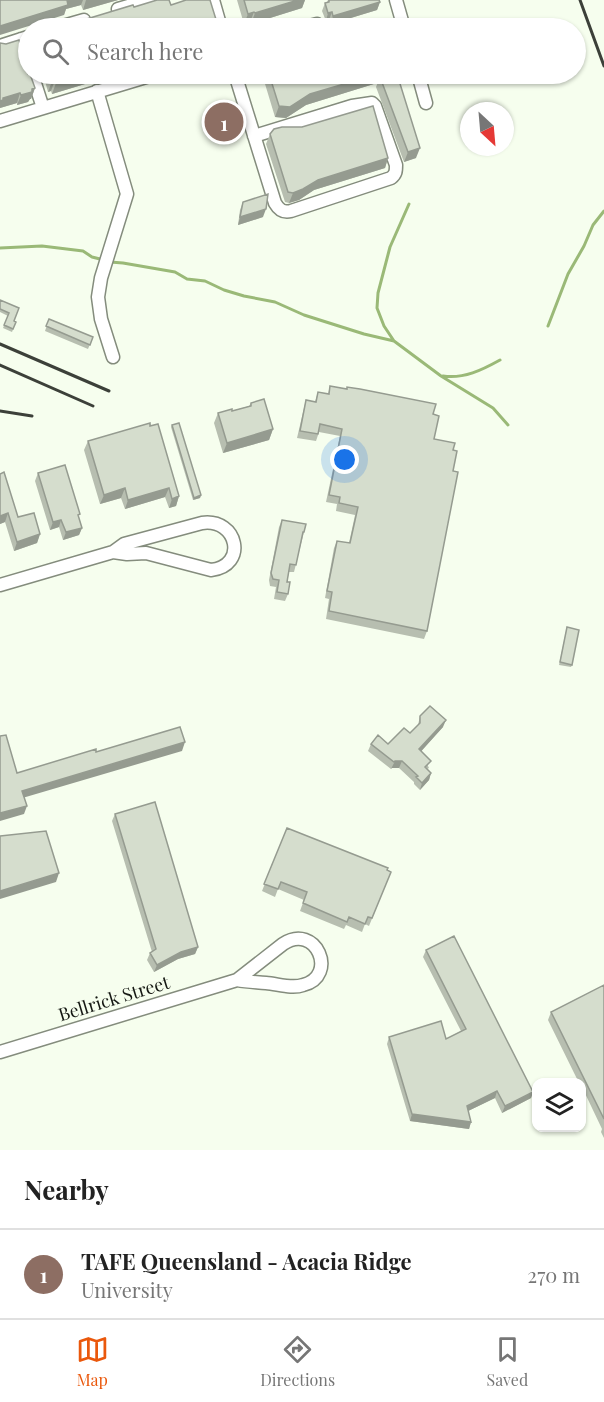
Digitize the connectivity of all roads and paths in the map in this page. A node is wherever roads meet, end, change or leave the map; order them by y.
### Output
1 (149, 0) edge
2 (213, 0) edge
3 (396, 0) edge
4 (89, 18) edge
5 (219, 18) edge
6 (401, 18) edge
7 (18, 40) edge
8 (0, 45) edge
9 (35, 84) edge
10 (122, 84) edge
11 (237, 84) edge
12 (421, 84) edge
13 (98, 91) junction
14 (426, 103) dead end
15 (43, 108) junction
16 (0, 121) edge
17 (254, 136) junction
18 (113, 357) dead end
19 (113, 552) junction
20 (0, 585) edge
21 (237, 980) junction
22 (0, 1052) edge

1 - 4 street
2 - 5 street
3 - 6 street
7 - 8 street
9 - 15 street
10 - 13 street
11 - 17 street
12 - 14 street
13 - 15 street
13 - 18 street
15 - 16 street
17 - 17 street
19 - 19 street
19 - 20 street
21 - 21 street, Bellrick Street
21 - 22 street, Bellrick Street

